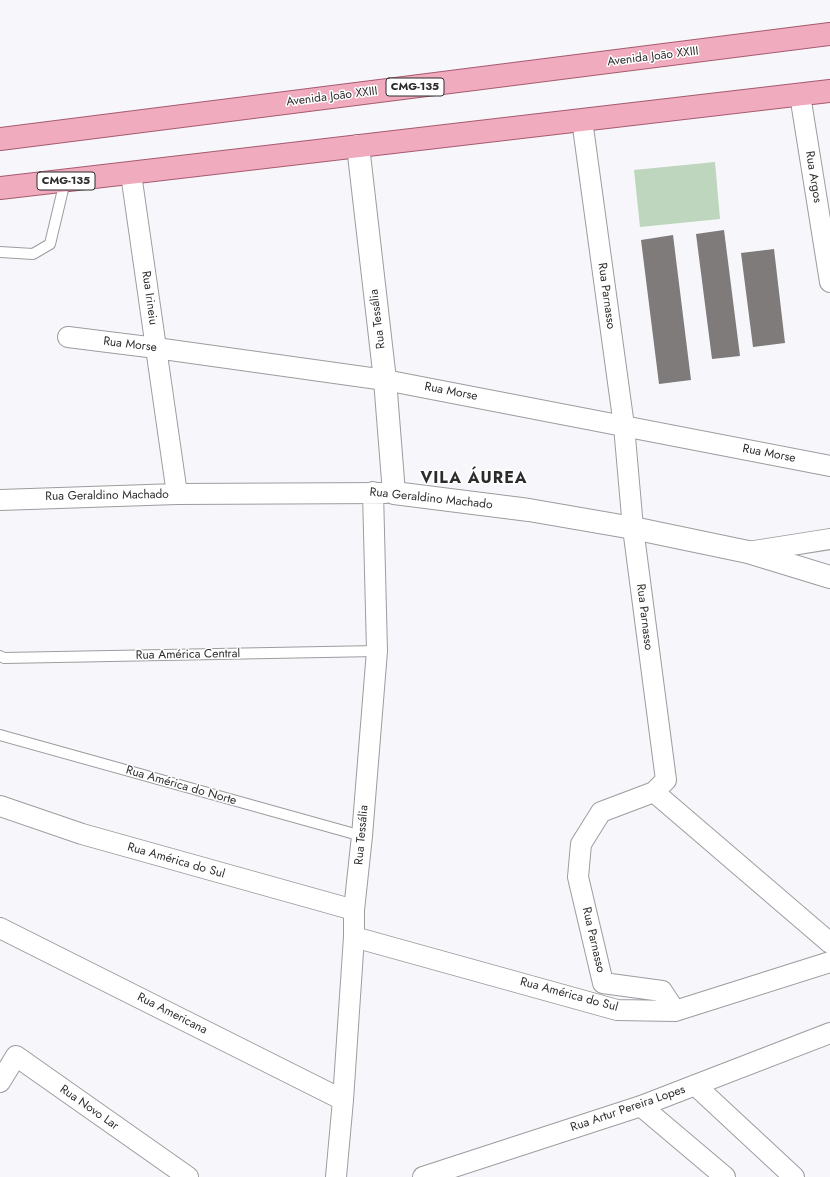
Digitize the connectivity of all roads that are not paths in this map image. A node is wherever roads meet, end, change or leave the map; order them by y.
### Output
1 (830, 34) edge
2 (830, 91) edge
3 (800, 95) junction
4 (582, 120) junction
5 (0, 139) edge
6 (358, 146) junction
7 (132, 174) junction
8 (65, 181) junction
9 (0, 188) edge
10 (0, 252) edge
11 (830, 282) edge
12 (68, 337) dead end
13 (156, 348) junction
14 (385, 380) junction
15 (624, 426) junction
16 (830, 466) edge
17 (383, 492) junction
18 (177, 494) junction
19 (0, 500) edge
20 (633, 528) junction
21 (830, 539) edge
22 (748, 552) junction
23 (830, 577) edge
24 (377, 651) junction
25 (0, 656) edge
26 (0, 735) edge
27 (654, 792) junction
28 (0, 806) edge
29 (362, 836) junction
30 (354, 910) junction
31 (0, 928) edge
32 (354, 937) junction
33 (830, 943) edge
34 (830, 962) edge
35 (676, 1011) junction
36 (830, 1033) edge
37 (0, 1082) edge
38 (695, 1085) junction
39 (343, 1100) junction
40 (641, 1106) junction
41 (188, 1177) edge
42 (336, 1177) edge
43 (423, 1177) edge
44 (725, 1177) edge
45 (794, 1177) edge

1 - 5 main road, Avenida João XXIII / CMG-135
2 - 3 main road, CMG-135
3 - 4 main road, CMG-135
3 - 11 street, Rua Argos
4 - 6 main road, CMG-135
4 - 15 street, Rua Parnasso
6 - 7 main road, CMG-135
6 - 14 street, Rua Tessália
7 - 8 main road, CMG-135
7 - 13 street, Rua Irineiu
8 - 9 main road, CMG-135
8 - 10 lane
12 - 13 street, Rua Morse
13 - 14 street, Rua Morse
13 - 18 street, Rua Irineiu
14 - 15 street, Rua Morse
14 - 17 street, Rua Tessália
15 - 16 street, Rua Morse
15 - 20 street, Rua Parnasso
17 - 18 street, Rua Geraldino Machado
17 - 20 street, Rua Geraldino Machado
17 - 24 street, Rua Tessália
18 - 19 street, Rua Geraldino Machado
20 - 22 street, Rua Geraldino Machado
20 - 27 street, Rua Parnasso
21 - 22 street
22 - 23 street, Rua Geraldino Machado
24 - 25 lane, Rua América Central
24 - 29 street, Rua Tessália
26 - 29 lane, Rua América do Norte
27 - 33 street
27 - 35 street, Rua Parnasso
28 - 30 street, Rua América do Sul
29 - 30 street, Rua Tessália
30 - 32 street, Rua Tessália
31 - 39 street, Rua Americana
32 - 35 street, Rua América do Sul
32 - 39 street, Rua Tessália
34 - 35 street, Rua América do Sul
36 - 38 street, Rua Artur Pereira Lopes
37 - 41 street, Rua Novo Lar
38 - 40 street, Rua Artur Pereira Lopes
38 - 45 street
39 - 42 street, Rua Tessália
40 - 43 street, Rua Artur Pereira Lopes
40 - 44 street

